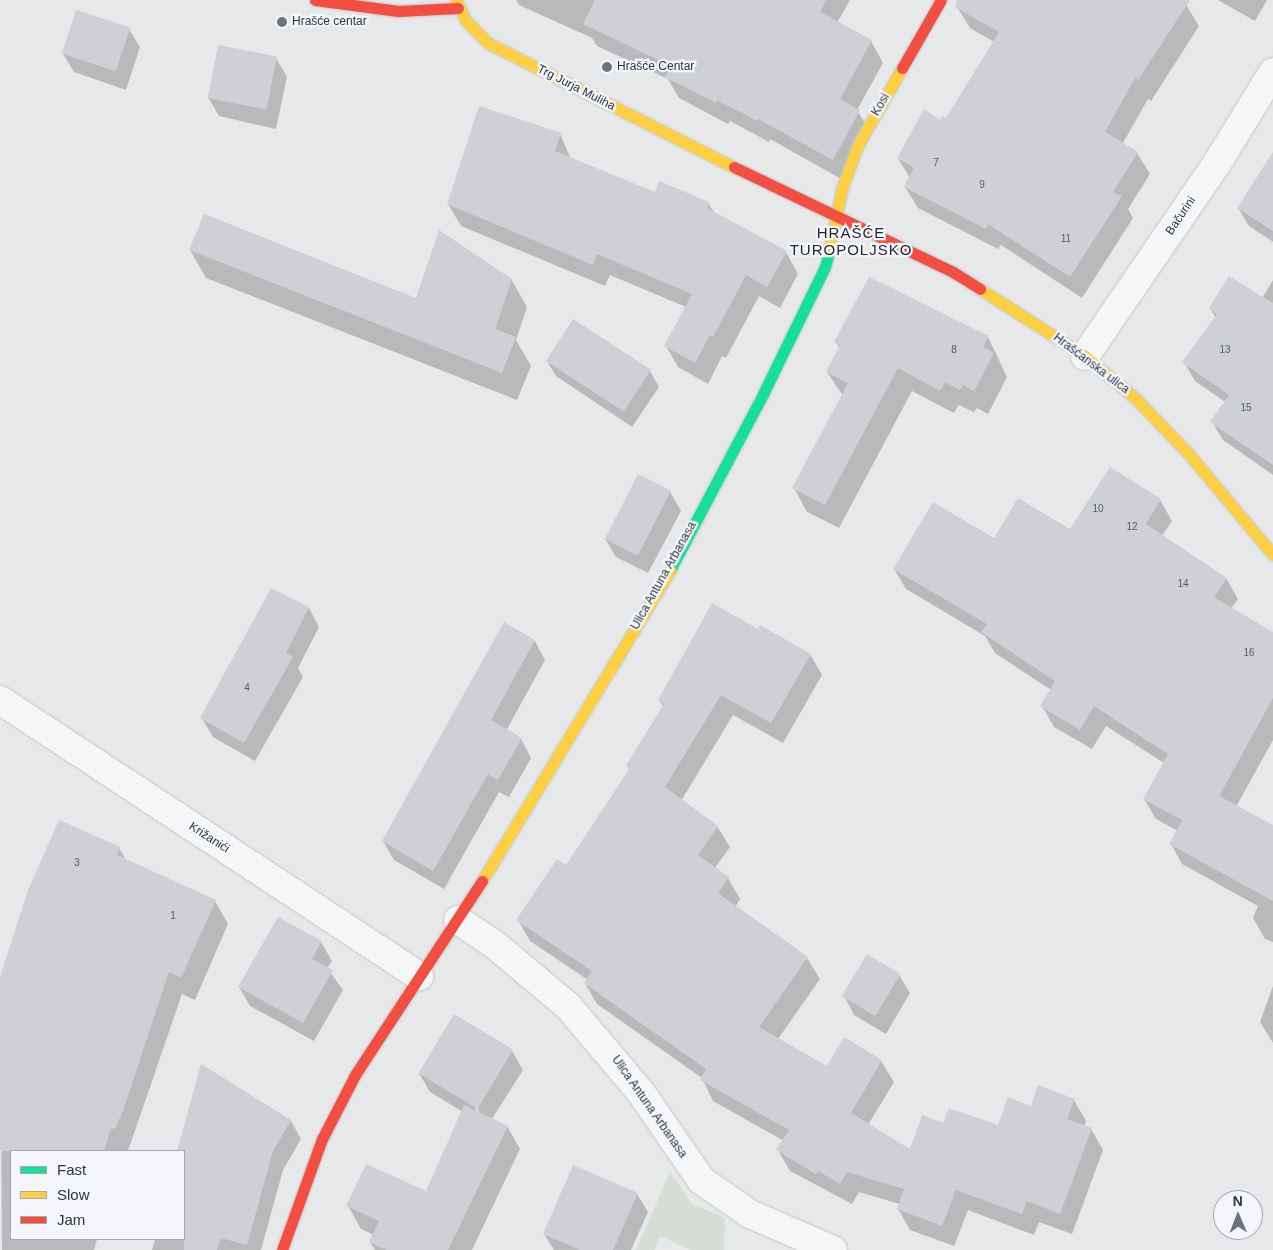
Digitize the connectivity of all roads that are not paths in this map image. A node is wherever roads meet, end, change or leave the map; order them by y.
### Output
1 (315, 0) edge
2 (941, 0) edge
3 (457, 4) edge
4 (1273, 72) edge
5 (836, 216) junction
6 (1085, 356) junction
7 (1273, 555) edge
8 (0, 700) edge
9 (458, 920) junction
10 (419, 976) junction
11 (282, 1250) edge
12 (833, 1250) edge

1 - 3 main road, Trg Jurja Muliha
2 - 5 main road, Kosi
3 - 5 main road, Trg Jurja Muliha
4 - 6 street, Bačurini
5 - 6 main road, Hrašćanska ulica
5 - 9 main road, Ulica Antuna Arbanasa
6 - 7 main road, Hrašćanska ulica
8 - 10 street, Križanići
9 - 10 main road, Ulica Antuna Arbanasa
9 - 12 street, Ulica Antuna Arbanasa
10 - 11 main road, Ulica Antuna Arbanasa

